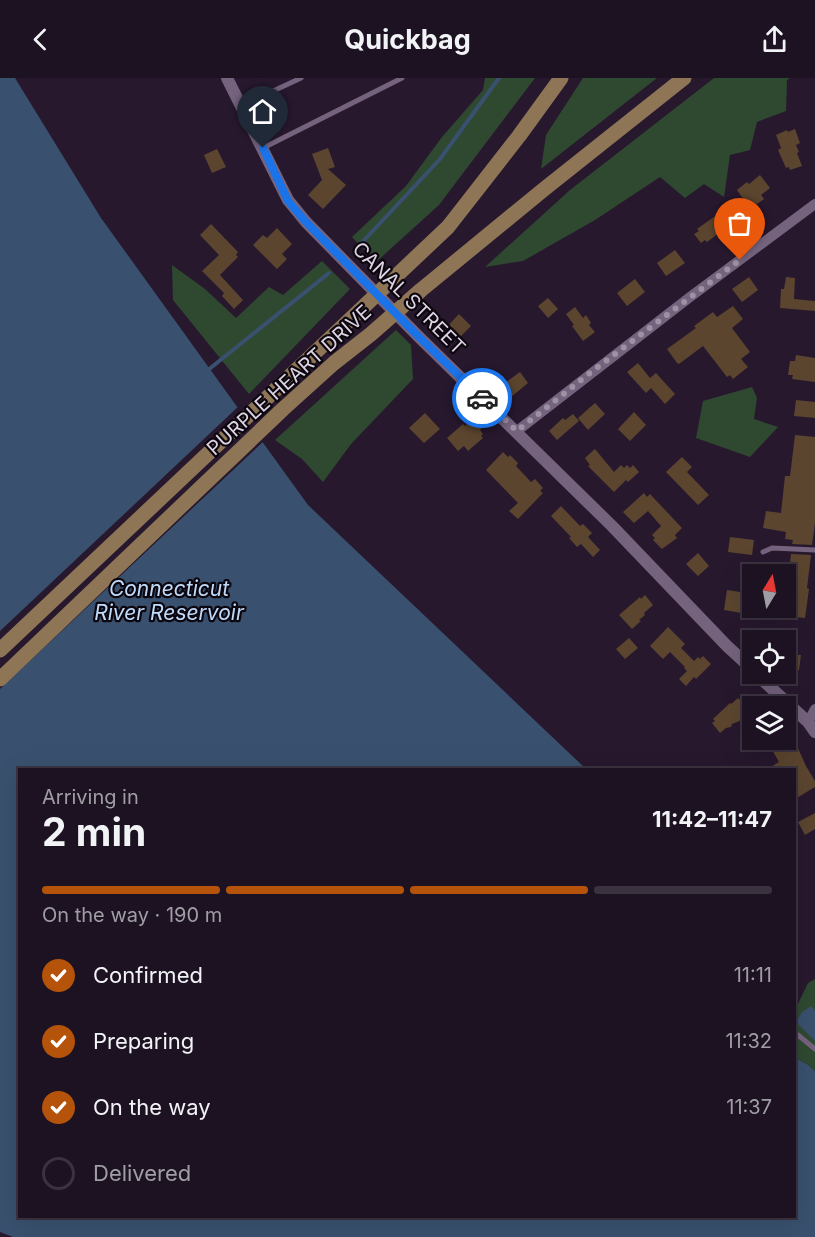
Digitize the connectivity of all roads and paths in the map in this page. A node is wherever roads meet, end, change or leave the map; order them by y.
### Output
1 (227, 78) edge
2 (301, 78) edge
3 (402, 78) edge
4 (561, 78) edge
5 (684, 78) edge
6 (241, 106) junction
7 (263, 148) junction
8 (815, 204) edge
9 (517, 431) junction
10 (815, 550) edge
11 (763, 552) dead end
12 (3, 647) edge
13 (742, 660) edge
14 (0, 680) edge
15 (766, 684) edge
16 (815, 709) edge
17 (811, 727) edge
18 (798, 1035) dead end
19 (815, 1049) edge

1 - 6 street, CANAL STREET
2 - 6 lane
3 - 7 lane
4 - 12 main road, PURPLE HEART DRIVE
5 - 14 main road, PURPLE HEART DRIVE
6 - 7 street, CANAL STREET
7 - 9 street, CANAL STREET
8 - 9 street
9 - 13 street, CANAL STREET
10 - 11 lane
15 - 17 street
16 - 17 street
18 - 19 lane

